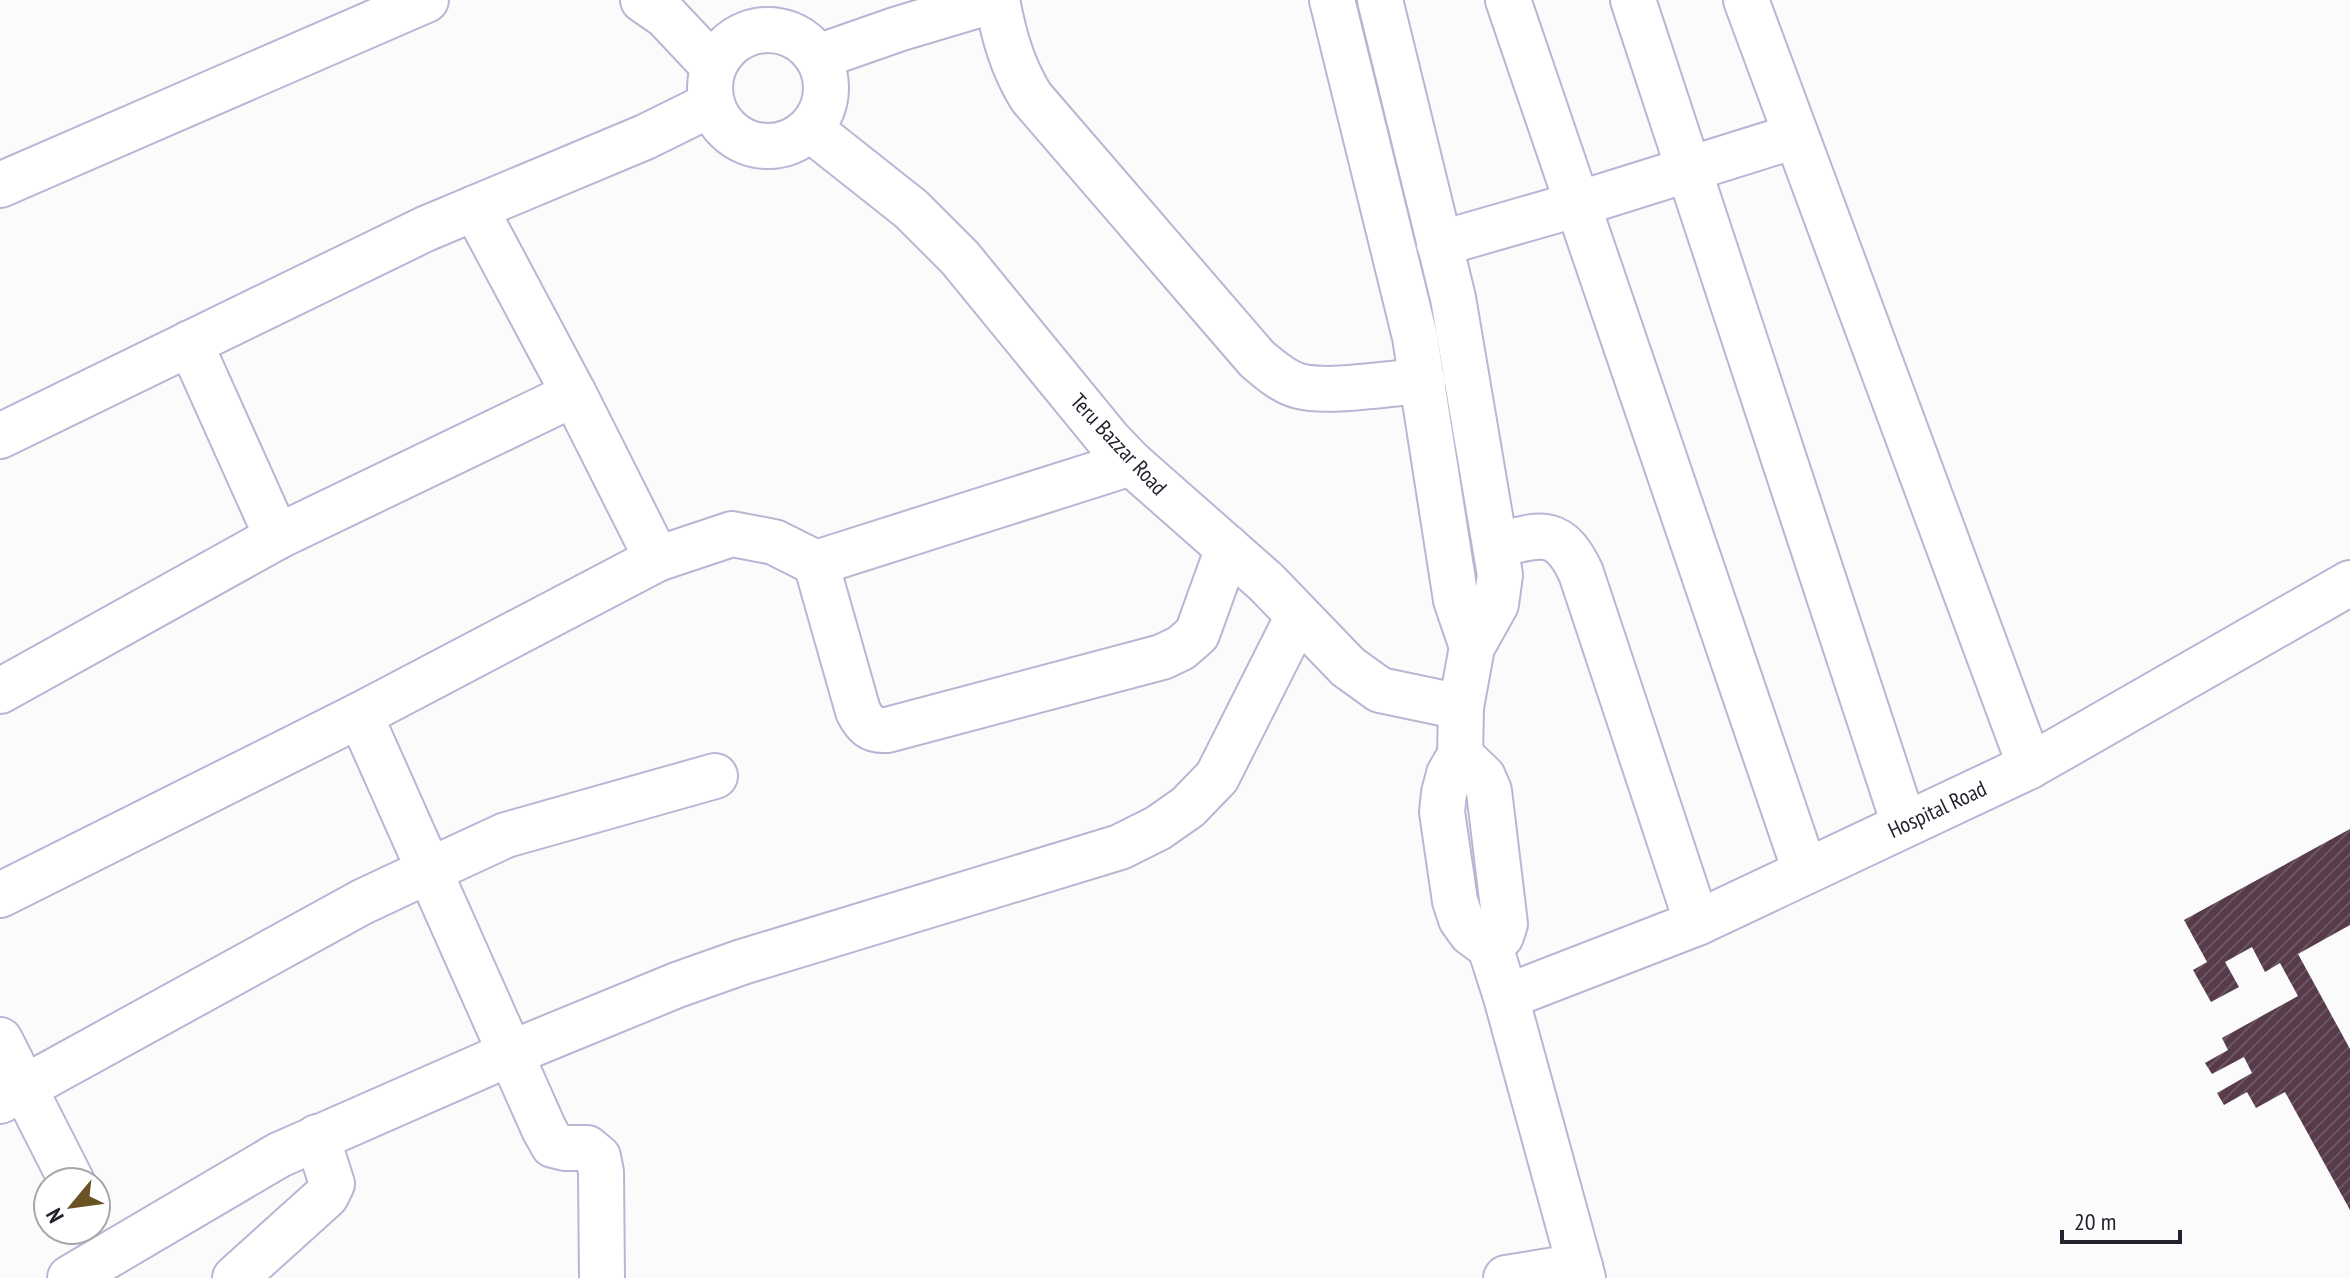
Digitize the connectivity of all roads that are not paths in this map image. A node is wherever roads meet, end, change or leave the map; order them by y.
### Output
1 (426, 0) edge
2 (643, 0) edge
3 (996, 0) edge
4 (1332, 0) edge
5 (1380, 0) edge
6 (1508, 0) edge
7 (1633, 0) edge
8 (1746, 0) edge
9 (767, 15) edge
10 (818, 57) junction
11 (712, 85) junction
12 (810, 129) junction
13 (1795, 136) junction
14 (1689, 170) junction
15 (0, 185) edge
16 (1578, 204) junction
17 (475, 208) junction
18 (1439, 244) junction
19 (190, 343) junction
20 (1423, 381) junction
21 (574, 394) junction
22 (0, 436) edge
23 (1131, 463) junction
24 (277, 537) junction
25 (1497, 545) junction
26 (1228, 548) junction
27 (657, 559) junction
28 (816, 563) junction
29 (2350, 583) edge
30 (1298, 616) junction
31 (1472, 647) junction
32 (0, 691) edge
33 (1461, 707) junction
34 (360, 715) junction
35 (2030, 766) junction
36 (715, 776) dead end
37 (1904, 824) junction
38 (428, 871) junction
39 (1805, 871) junction
40 (0, 895) edge
41 (1697, 923) junction
42 (1506, 997) junction
43 (0, 1040) edge
44 (509, 1054) junction
45 (12, 1094) edge
46 (317, 1137) junction
47 (61, 1166) edge
48 (112, 1238) edge
49 (99, 1246) edge
50 (1581, 1272) edge
51 (70, 1278) edge
52 (235, 1278) edge
53 (602, 1278) edge
54 (1506, 1278) edge

1 - 15 street
2 - 11 street
3 - 10 street
3 - 20 street
4 - 20 street
5 - 18 street
6 - 16 street
7 - 14 street
8 - 13 street
9 - 10 street
9 - 11 street
10 - 12 street
11 - 12 street
11 - 17 street
12 - 23 street, Teru Bazzar Road
13 - 14 street
13 - 35 street
14 - 16 street
14 - 37 street
16 - 18 street
16 - 39 street
17 - 19 street
17 - 21 street
18 - 25 street
19 - 22 street
19 - 24 street
20 - 31 street
21 - 24 street
21 - 27 street
23 - 26 street, Teru Bazzar Road
23 - 28 street
24 - 32 street
25 - 31 street
25 - 41 street
26 - 28 street
26 - 30 street, Teru Bazzar Road
27 - 28 street
27 - 34 street
29 - 35 street, Hospital Road
30 - 33 street, Teru Bazzar Road
30 - 44 street
31 - 33 street
33 - 42 street
34 - 38 street
34 - 40 street
35 - 37 street, Hospital Road
36 - 38 street
37 - 39 street, Hospital Road
38 - 44 street
38 - 45 street
39 - 41 street, Hospital Road
41 - 42 street, Hospital Road
42 - 50 street
43 - 45 street
44 - 46 street
44 - 53 street
45 - 47 street
46 - 48 street
46 - 52 street
49 - 51 street
50 - 54 street

